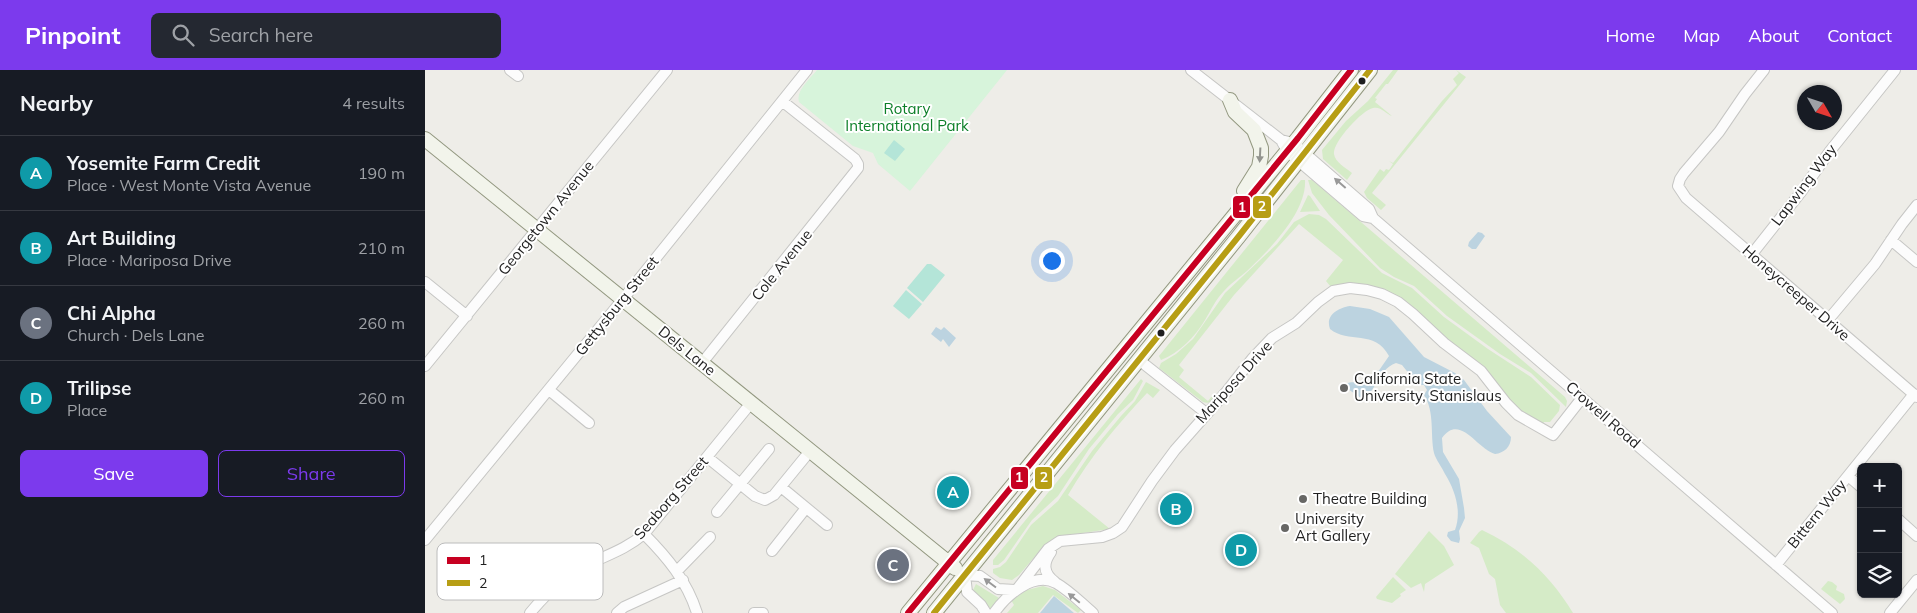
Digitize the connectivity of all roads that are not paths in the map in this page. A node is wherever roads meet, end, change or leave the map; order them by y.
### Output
1 (667, 70) edge
2 (807, 70) edge
3 (1191, 70) edge
4 (1351, 70) edge
5 (1370, 70) edge
6 (1764, 70) edge
7 (1895, 70) edge
8 (1230, 100) junction
9 (782, 101) junction
10 (425, 139) edge
11 (1287, 145) junction
12 (1301, 156) junction
13 (1243, 204) junction
14 (1917, 205) edge
15 (537, 230) junction
16 (1891, 240) junction
17 (1752, 254) junction
18 (1917, 262) edge
19 (425, 282) edge
20 (623, 299) junction
21 (467, 316) junction
22 (1828, 320) junction
23 (1139, 360) junction
24 (702, 363) junction
25 (425, 366) edge
26 (549, 390) junction
27 (1916, 395) edge
28 (1582, 398) junction
29 (751, 403) junction
30 (1206, 413) junction
31 (589, 423) dead end
32 (769, 449) dead end
33 (810, 450) junction
34 (707, 457) junction
35 (1848, 476) junction
36 (740, 484) junction
37 (1857, 484) edge
38 (781, 487) junction
39 (806, 508) junction
40 (717, 512) dead end
41 (1902, 523) edge
42 (827, 525) dead end
43 (644, 534) junction
44 (1917, 536) edge
45 (710, 537) dead end
46 (425, 540) edge
47 (1053, 547) junction
48 (772, 551) dead end
49 (603, 559) edge
50 (949, 563) junction
51 (1776, 565) junction
52 (677, 571) junction
53 (965, 575) junction
54 (683, 580) junction
55 (1917, 580) edge
56 (1055, 583) junction
57 (1017, 589) junction
58 (543, 600) edge
59 (531, 613) edge
60 (617, 613) edge
61 (697, 613) edge
62 (754, 613) edge
63 (763, 613) edge
64 (908, 613) edge
65 (934, 613) edge
66 (986, 613) edge
67 (994, 613) edge
68 (1093, 613) edge
69 (1832, 613) edge
70 (1890, 613) edge

1 - 15 street, Georgetown Avenue
2 - 9 street, Gettysburg Street
3 - 8 street, Crowell Road
4 - 11 main road
5 - 12 main road
6 - 17 street, Honeycreeper Drive
7 - 17 street, Lapwing Way
8 - 11 street, Crowell Road
8 -> 13 main road
9 - 20 street, Gettysburg Street
9 - 24 street, Cole Avenue
10 - 15 main road, Dels Lane
11 - 12 street, Crowell Road
11 - 13 main road
12 - 23 main road
12 - 28 street, Crowell Road
13 - 50 main road
14 - 16 street
15 - 20 main road, Dels Lane
15 - 21 street, Georgetown Avenue
16 - 18 street
16 - 22 street
17 - 22 street, Honeycreeper Drive
19 - 21 street
20 - 24 main road, Dels Lane
20 - 26 street, Gettysburg Street
21 - 25 street, Georgetown Avenue
22 - 27 street, Honeycreeper Drive
23 - 30 street
23 - 53 main road
24 - 29 main road, Dels Lane
26 - 31 street
26 - 46 street, Gettysburg Street
27 - 35 street, Bittern Way
28 - 30 street, Mariposa Drive
28 - 51 street, Crowell Road
29 - 33 main road, Dels Lane
29 - 34 street, Seaborg Street
30 - 47 street, Mariposa Drive
32 - 36 street
33 - 38 street
33 - 50 main road, Dels Lane
34 - 36 street
34 - 43 street, Seaborg Street
35 - 37 street
35 - 51 street, Bittern Way
36 - 38 street
36 - 40 street
38 - 39 street
39 - 42 street
39 - 48 street
41 - 44 street
43 - 49 street, Seaborg Street
43 - 52 street
45 - 52 street
47 - 56 street
47 - 57 street, Mariposa Drive
50 - 53 main road, Dels Lane
50 - 64 main road
51 - 69 street, Crowell Road
52 - 54 street
57 -> 53 street
53 - 65 main road
53 - 66 street
54 - 60 street
54 - 61 street
55 - 70 street
56 - 57 street
68 -> 56 street
57 - 67 street, Mariposa Drive
58 - 59 street, Seaborg Street
62 - 63 street

